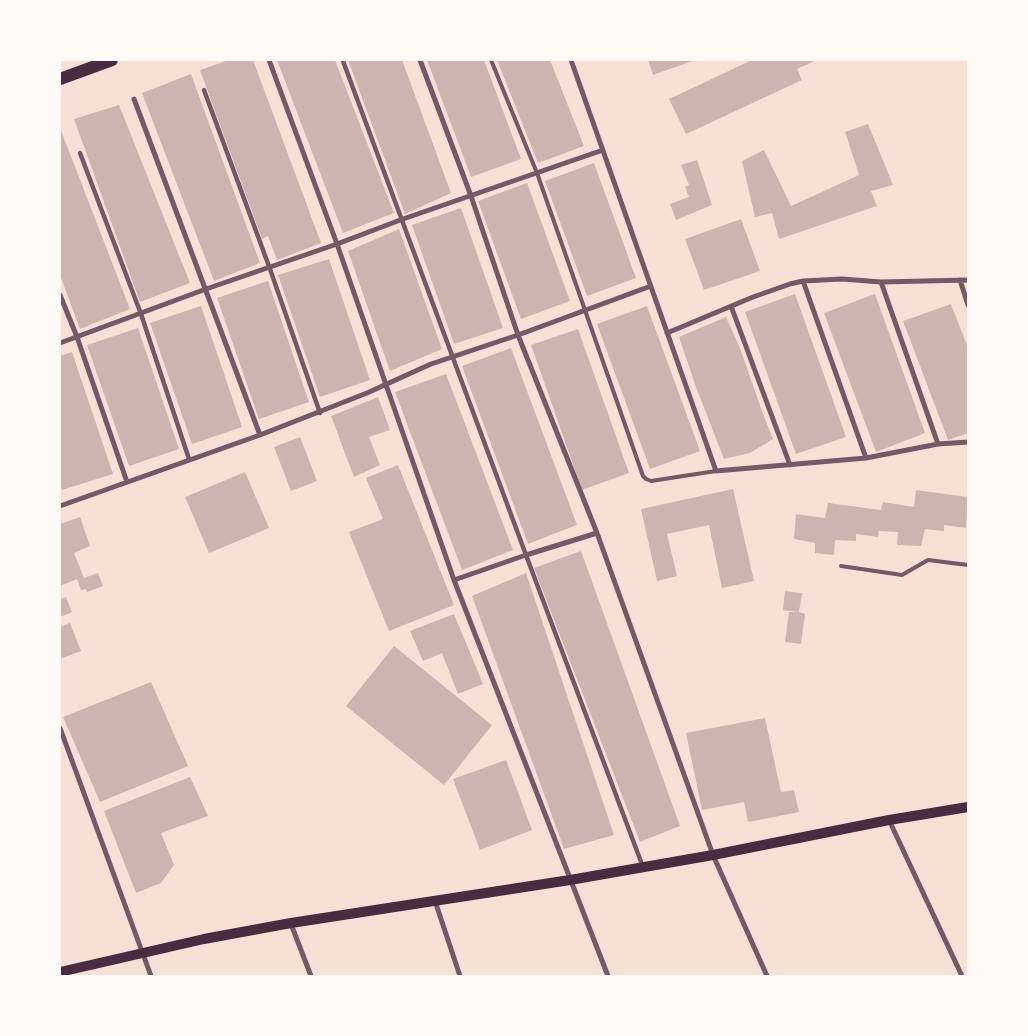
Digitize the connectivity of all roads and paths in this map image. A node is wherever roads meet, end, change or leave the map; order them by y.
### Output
1 (112, 60) edge
2 (269, 60) edge
3 (420, 60) edge
4 (491, 60) edge
5 (571, 60) edge
6 (343, 61) edge
7 (60, 79) edge
8 (204, 90) dead end
9 (134, 99) dead end
10 (603, 150) junction
11 (80, 153) dead end
12 (537, 173) junction
13 (471, 196) junction
14 (403, 219) junction
15 (338, 244) junction
16 (270, 268) junction
17 (960, 280) junction
18 (968, 280) edge
19 (803, 281) junction
20 (881, 282) junction
21 (651, 286) junction
22 (206, 289) junction
23 (60, 295) edge
24 (968, 305) edge
25 (731, 306) junction
26 (586, 310) junction
27 (140, 314) junction
28 (668, 333) junction
29 (518, 335) junction
30 (77, 337) junction
31 (60, 343) edge
32 (452, 356) junction
33 (386, 385) junction
34 (320, 413) junction
35 (260, 436) junction
36 (968, 442) edge
37 (938, 444) junction
38 (866, 458) junction
39 (189, 459) junction
40 (790, 465) junction
41 (716, 471) junction
42 (127, 482) junction
43 (60, 506) edge
44 (597, 532) junction
45 (526, 555) junction
46 (968, 565) edge
47 (840, 566) dead end
48 (454, 580) junction
49 (60, 728) edge
50 (968, 807) edge
51 (889, 820) junction
52 (713, 856) junction
53 (643, 866) junction
54 (570, 880) junction
55 (435, 901) junction
56 (291, 923) junction
57 (142, 952) junction
58 (60, 972) edge
59 (151, 976) edge
60 (311, 976) edge
61 (460, 976) edge
62 (608, 976) edge
63 (767, 976) edge
64 (962, 976) edge

1 - 7 main road
2 - 15 street
3 - 13 street
4 - 12 lane
5 - 10 street
6 - 14 street
8 - 16 street
9 - 22 street
10 - 12 street
10 - 21 street
11 - 27 street
12 - 13 street
12 - 26 lane
13 - 14 street
13 - 29 street
14 - 15 street
14 - 32 street
15 - 16 street
15 - 33 street
16 - 22 street
16 - 34 street
17 - 18 street
17 - 20 street
17 - 24 street
19 - 20 street
19 - 25 street
19 - 38 street
20 - 37 street
21 - 26 street
21 - 28 street
22 - 27 street
22 - 35 street
23 - 30 street
25 - 28 street
25 - 40 street
26 - 29 street
26 - 41 lane
27 - 30 street
27 - 39 street
28 - 41 street
29 - 32 street
29 - 44 street
30 - 31 street
30 - 42 street
32 - 33 street
32 - 45 street
33 - 34 street
33 - 48 street
34 - 35 street
35 - 39 street
36 - 37 street
37 - 38 street
38 - 40 street
39 - 42 street
40 - 41 street
42 - 43 street
44 - 45 street
44 - 52 street
45 - 48 street
45 - 53 street
46 - 47 lane
48 - 54 street
49 - 57 street
50 - 51 main road
51 - 52 main road
51 - 64 street
52 - 53 main road
52 - 63 street
53 - 54 main road
54 - 55 main road
54 - 62 street
55 - 56 main road
55 - 61 street
56 - 57 main road
56 - 60 street
57 - 58 main road
57 - 59 street

